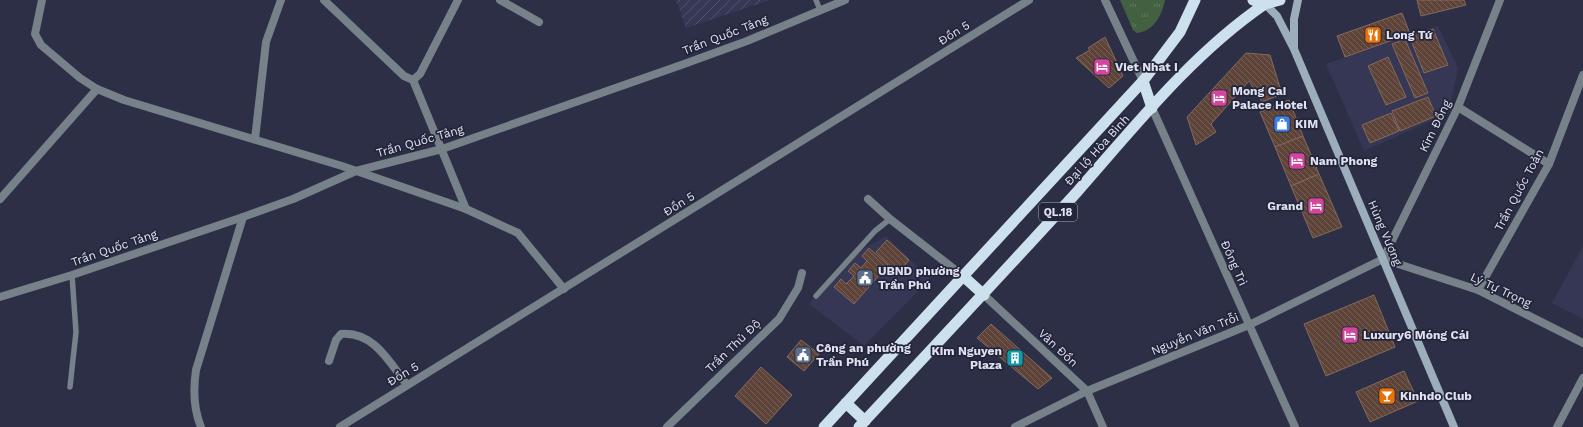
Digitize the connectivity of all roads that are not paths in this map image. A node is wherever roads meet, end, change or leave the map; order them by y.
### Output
1 (42, 0) edge
2 (281, 0) edge
3 (324, 0) edge
4 (458, 0) edge
5 (500, 0) edge
6 (816, 0) edge
7 (845, 0) edge
8 (1029, 0) edge
9 (1105, 0) edge
10 (1196, 0) edge
11 (1252, 0) edge
12 (1280, 0) edge
13 (1298, 0) edge
14 (1500, 0) edge
15 (1265, 4) junction
16 (820, 10) junction
17 (539, 22) dead end
18 (1294, 49) junction
19 (1583, 75) edge
20 (413, 80) junction
21 (1143, 81) junction
22 (97, 89) junction
23 (1458, 107) junction
24 (1152, 108) junction
25 (255, 139) junction
26 (442, 150) junction
27 (1549, 164) junction
28 (356, 171) junction
29 (0, 199) edge
30 (868, 199) dead end
31 (466, 209) junction
32 (243, 217) junction
33 (890, 219) junction
34 (1383, 259) junction
35 (802, 273) dead end
36 (72, 275) junction
37 (963, 276) junction
38 (564, 289) junction
39 (1478, 290) junction
40 (984, 295) junction
41 (816, 296) dead end
42 (0, 297) edge
43 (1249, 325) junction
44 (1583, 343) edge
45 (329, 361) dead end
46 (1583, 378) edge
47 (406, 385) junction
48 (70, 387) dead end
49 (1087, 391) junction
50 (846, 403) junction
51 (861, 425) edge
52 (201, 427) edge
53 (340, 427) edge
54 (667, 427) edge
55 (824, 427) edge
56 (1015, 427) edge
57 (1103, 427) edge
58 (1295, 427) edge
59 (1454, 427) edge
60 (1557, 427) edge

1 - 22 street
2 - 25 street
3 - 20 street
4 - 20 street
5 - 17 street
6 - 16 lane
7 - 16 street, Trần Quốc Tảng
8 - 38 street, Đồn 5
9 - 21 street
10 - 21 highway, Đại lộ Hòa Bình / QL.18
11 - 15 highway
12 - 15 highway
13 - 18 main road
14 - 23 street, Kim Đồng
15 - 18 main road, Hùng Vương
15 - 24 highway, Đại lộ Hòa Bình / QL.18
16 - 26 street, Trần Quốc Tảng
18 - 34 main road, Hùng Vương
19 - 27 street, Trần Quốc Toản
20 - 26 street
21 - 24 highway
21 - 37 highway, Đại lộ Hòa Bình / QL.18
22 - 25 street
22 - 29 street
23 - 27 street
23 - 34 street, Kim Đồng
24 - 40 highway, Đại lộ Hòa Bình / QL.18
24 - 43 street, Đông Trì
25 - 28 street
26 - 28 street, Trần Quốc Tảng
26 - 31 street
27 - 39 street, Trần Quốc Toản
28 - 31 street
28 - 32 street, Trần Quốc Tảng
30 - 33 street
31 - 38 street
32 - 36 street, Trần Quốc Tảng
32 - 52 street
33 - 37 street
33 - 41 lane
34 - 39 street, Lý Tự Trọng
34 - 43 street, Nguyễn Văn Trỗi
34 - 59 main road, Hùng Vương
35 - 54 street, Trần Thủ Độ
36 - 42 street, Trần Quốc Tảng
36 - 48 lane
37 - 40 highway
37 - 50 highway, Đại lộ Hòa Bình / QL.18
38 - 47 street, Đồn 5
39 - 44 street, Lý Tự Trọng
40 - 49 street, Vân Đồn
40 - 51 highway, Đại lộ Hòa Bình / QL.18
43 - 49 street, Nguyễn Văn Trỗi
43 - 58 street, Đông Trì
45 - 47 street
46 - 60 street
47 - 53 street, Đồn 5
49 - 56 street, Nguyễn Văn Trỗi
49 - 57 street, Vân Đồn
50 - 51 highway
50 - 55 highway, Đại lộ Hòa Bình / QL.18

